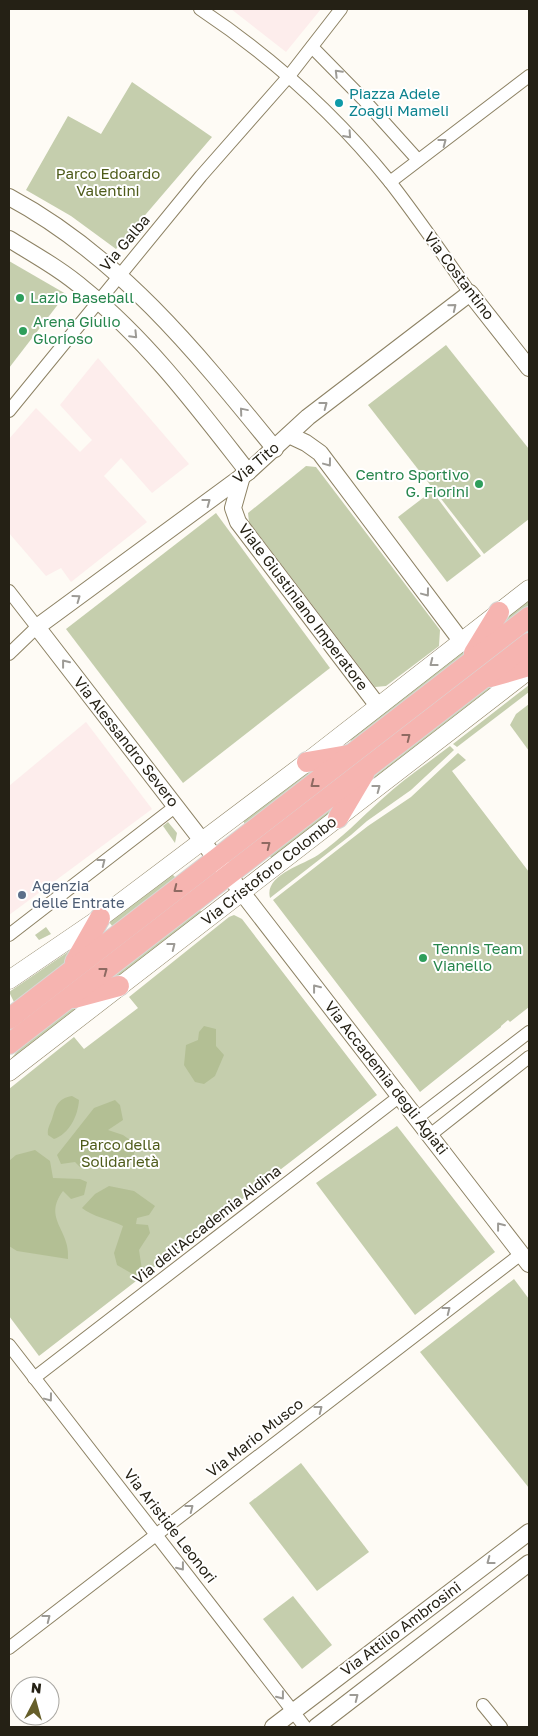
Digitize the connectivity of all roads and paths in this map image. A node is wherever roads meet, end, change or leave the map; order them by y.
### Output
1 (200, 9) edge
2 (341, 9) edge
3 (312, 47) junction
4 (289, 76) junction
5 (529, 76) edge
6 (418, 160) junction
7 (390, 182) junction
8 (9, 197) edge
9 (9, 239) edge
10 (119, 274) junction
11 (470, 293) junction
12 (99, 301) junction
13 (529, 368) edge
14 (9, 411) edge
15 (289, 435) junction
16 (274, 449) junction
17 (245, 474) junction
18 (529, 589) edge
19 (9, 591) edge
20 (499, 612) junction
21 (529, 617) edge
22 (37, 627) junction
23 (462, 642) junction
24 (529, 643) edge
25 (9, 654) edge
26 (466, 666) junction
27 (529, 666) edge
28 (529, 670) edge
29 (482, 679) junction
30 (378, 706) junction
31 (352, 754) junction
32 (307, 762) junction
33 (368, 767) junction
34 (176, 806) junction
35 (338, 818) junction
36 (202, 841) junction
37 (216, 860) junction
38 (229, 875) junction
39 (242, 893) junction
40 (100, 918) junction
41 (9, 935) edge
42 (68, 973) junction
43 (9, 980) edge
44 (119, 986) junction
45 (65, 1000) junction
46 (14, 1011) edge
47 (529, 1032) edge
48 (11, 1045) edge
49 (529, 1056) edge
50 (9, 1072) edge
51 (400, 1096) junction
52 (417, 1118) junction
53 (430, 1135) junction
54 (525, 1259) edge
55 (9, 1345) edge
56 (34, 1378) junction
57 (529, 1532) edge
58 (156, 1534) junction
59 (529, 1563) edge
60 (9, 1648) edge
61 (483, 1705) dead end
62 (294, 1712) junction
63 (273, 1727) edge
64 (305, 1727) edge
65 (316, 1727) edge
66 (501, 1727) edge

1 - 4 street
2 - 3 street, Via Galba
3 - 4 street, Via Galba
6 -> 3 street
4 -> 7 street
4 - 10 street, Via Galba
6 -> 5 street
6 - 7 street
7 - 11 street, Via Costantino
8 - 10 street
9 - 12 street
10 - 12 street, Via Galba
16 -> 10 street
11 - 13 street, Via Costantino
15 -> 11 street, Via Tito
12 - 14 street, Via Galba
12 -> 17 street
15 - 16 street, Via Tito
15 -> 23 street
16 - 17 street, Via Tito
22 -> 17 street, Via Tito
17 - 30 street, Viale Giustiniano Imperatore
18 - 20 main road
19 - 22 street, Via Alessandro Severo
20 - 23 main road
20 - 26 main road
21 - 26 main road
22 - 25 street
34 -> 22 street, Via Alessandro Severo
23 -> 30 main road
24 - 29 main road, Via Cristoforo Colombo
26 - 31 main road
27 - 29 main road
35 -> 28 main road, Via Cristoforo Colombo
33 -> 29 main road, Via Cristoforo Colombo
30 - 32 main road
31 - 32 main road
31 -> 37 main road
32 - 36 main road
33 - 35 main road
38 -> 33 main road, Via Cristoforo Colombo
34 - 36 street, Via Alessandro Severo
41 -> 34 street
35 - 39 main road, Via Cristoforo Colombo
36 - 37 street, Via Alessandro Severo
36 - 40 main road
37 - 38 street, Via Alessandro Severo
37 -> 42 main road
38 - 39 street, Via Alessandro Severo
45 -> 38 main road, Via Cristoforo Colombo
44 -> 39 main road, Via Cristoforo Colombo
51 -> 39 street, Via Accademia degli Agiati
40 - 42 main road
40 - 43 main road
42 - 46 main road
44 - 45 main road
44 - 50 main road, Via Cristoforo Colombo
45 - 48 main road, Via Cristoforo Colombo
47 - 52 street
49 - 53 street
51 - 52 street, Via Accademia degli Agiati
51 - 56 street, Via dell'Accademia Aldina
52 - 53 street, Via Accademia degli Agiati
54 -> 53 street, Via Accademia degli Agiati
58 -> 54 street, Via Mario Musco
55 - 56 street, Via Aristide Leonori
56 -> 58 street, Via Aristide Leonori
57 -> 62 street, Via Attilio Ambrosini
60 -> 58 street, Via Mario Musco
58 -> 62 street, Via Aristide Leonori
65 -> 59 street, Via Attilio Ambrosini
61 - 66 street
62 - 63 street, Via Attilio Ambrosini
62 - 64 street, Via Aristide Leonori

